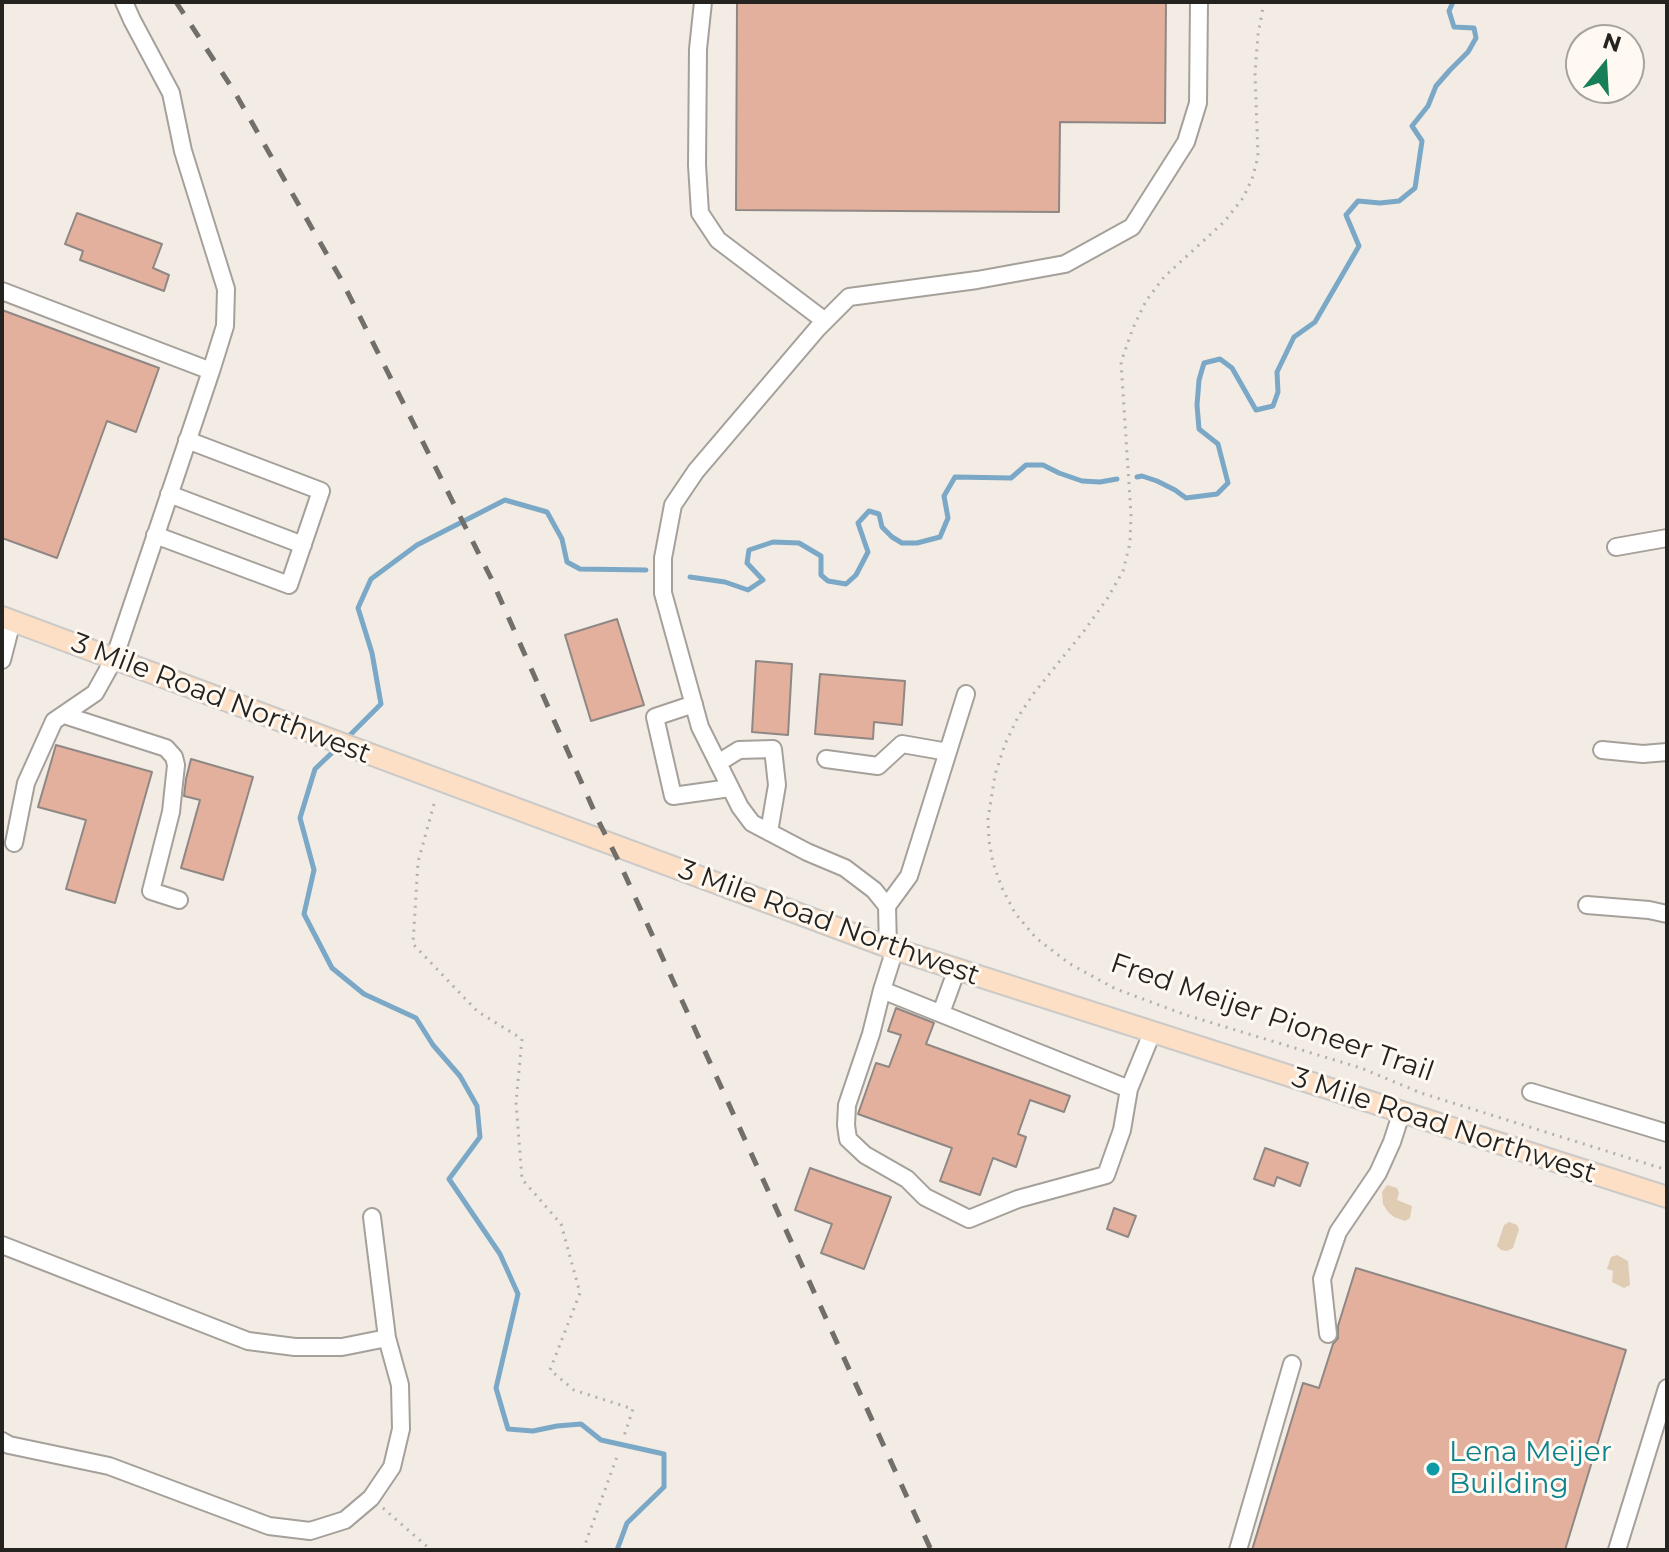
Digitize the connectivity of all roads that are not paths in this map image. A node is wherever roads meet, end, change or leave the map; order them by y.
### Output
1 (124, 2) edge
2 (703, 2) edge
3 (1199, 2) edge
4 (2, 291) edge
5 (825, 321) junction
6 (211, 371) junction
7 (187, 440) junction
8 (169, 494) junction
9 (155, 535) junction
10 (1667, 538) edge
11 (303, 545) junction
12 (1616, 547) dead end
13 (7, 619) edge
14 (114, 659) junction
15 (2, 660) edge
16 (966, 694) dead end
17 (694, 704) junction
18 (64, 715) junction
19 (1602, 750) dead end
20 (948, 752) junction
21 (1667, 752) edge
22 (826, 759) dead end
23 (718, 763) junction
24 (730, 788) junction
25 (769, 832) junction
26 (14, 843) dead end
27 (179, 900) dead end
28 (1587, 905) dead end
29 (887, 906) junction
30 (1667, 914) edge
31 (892, 948) junction
32 (957, 969) junction
33 (882, 990) junction
34 (941, 1013) junction
35 (1152, 1033) junction
36 (1129, 1089) junction
37 (1531, 1092) dead end
38 (1402, 1111) junction
39 (1667, 1133) edge
40 (1667, 1197) edge
41 (372, 1217) dead end
42 (2, 1245) edge
43 (1328, 1334) dead end
44 (387, 1338) junction
45 (1292, 1364) dead end
46 (1667, 1388) edge
47 (2, 1441) edge
48 (1238, 1550) edge
49 (1617, 1550) edge

1 - 6 street
2 - 5 street
3 - 5 street
4 - 6 street
5 - 17 street
6 - 7 street
7 - 8 street
7 - 11 street
8 - 9 street
8 - 11 street
9 - 11 street
9 - 14 street
10 - 12 street
13 - 14 main road, 3 Mile Road Northwest
13 - 15 street
14 - 18 street
14 - 31 main road, 3 Mile Road Northwest
16 - 20 street
17 - 23 street
17 - 24 street
18 - 26 street
18 - 27 street
19 - 21 street
20 - 22 street
20 - 29 street
23 - 24 street
23 - 25 street
24 - 25 street
25 - 29 street
28 - 30 street
29 - 31 street
31 - 32 main road, 3 Mile Road Northwest
31 - 33 street
32 - 34 street
32 - 35 main road, 3 Mile Road Northwest
33 - 34 street
33 - 36 street
34 - 36 street
35 - 36 street
35 - 38 main road, 3 Mile Road Northwest
37 - 39 street
38 - 40 main road, 3 Mile Road Northwest
38 - 43 street
41 - 44 street
42 - 44 street
44 - 47 street
45 - 48 street
46 - 49 street

